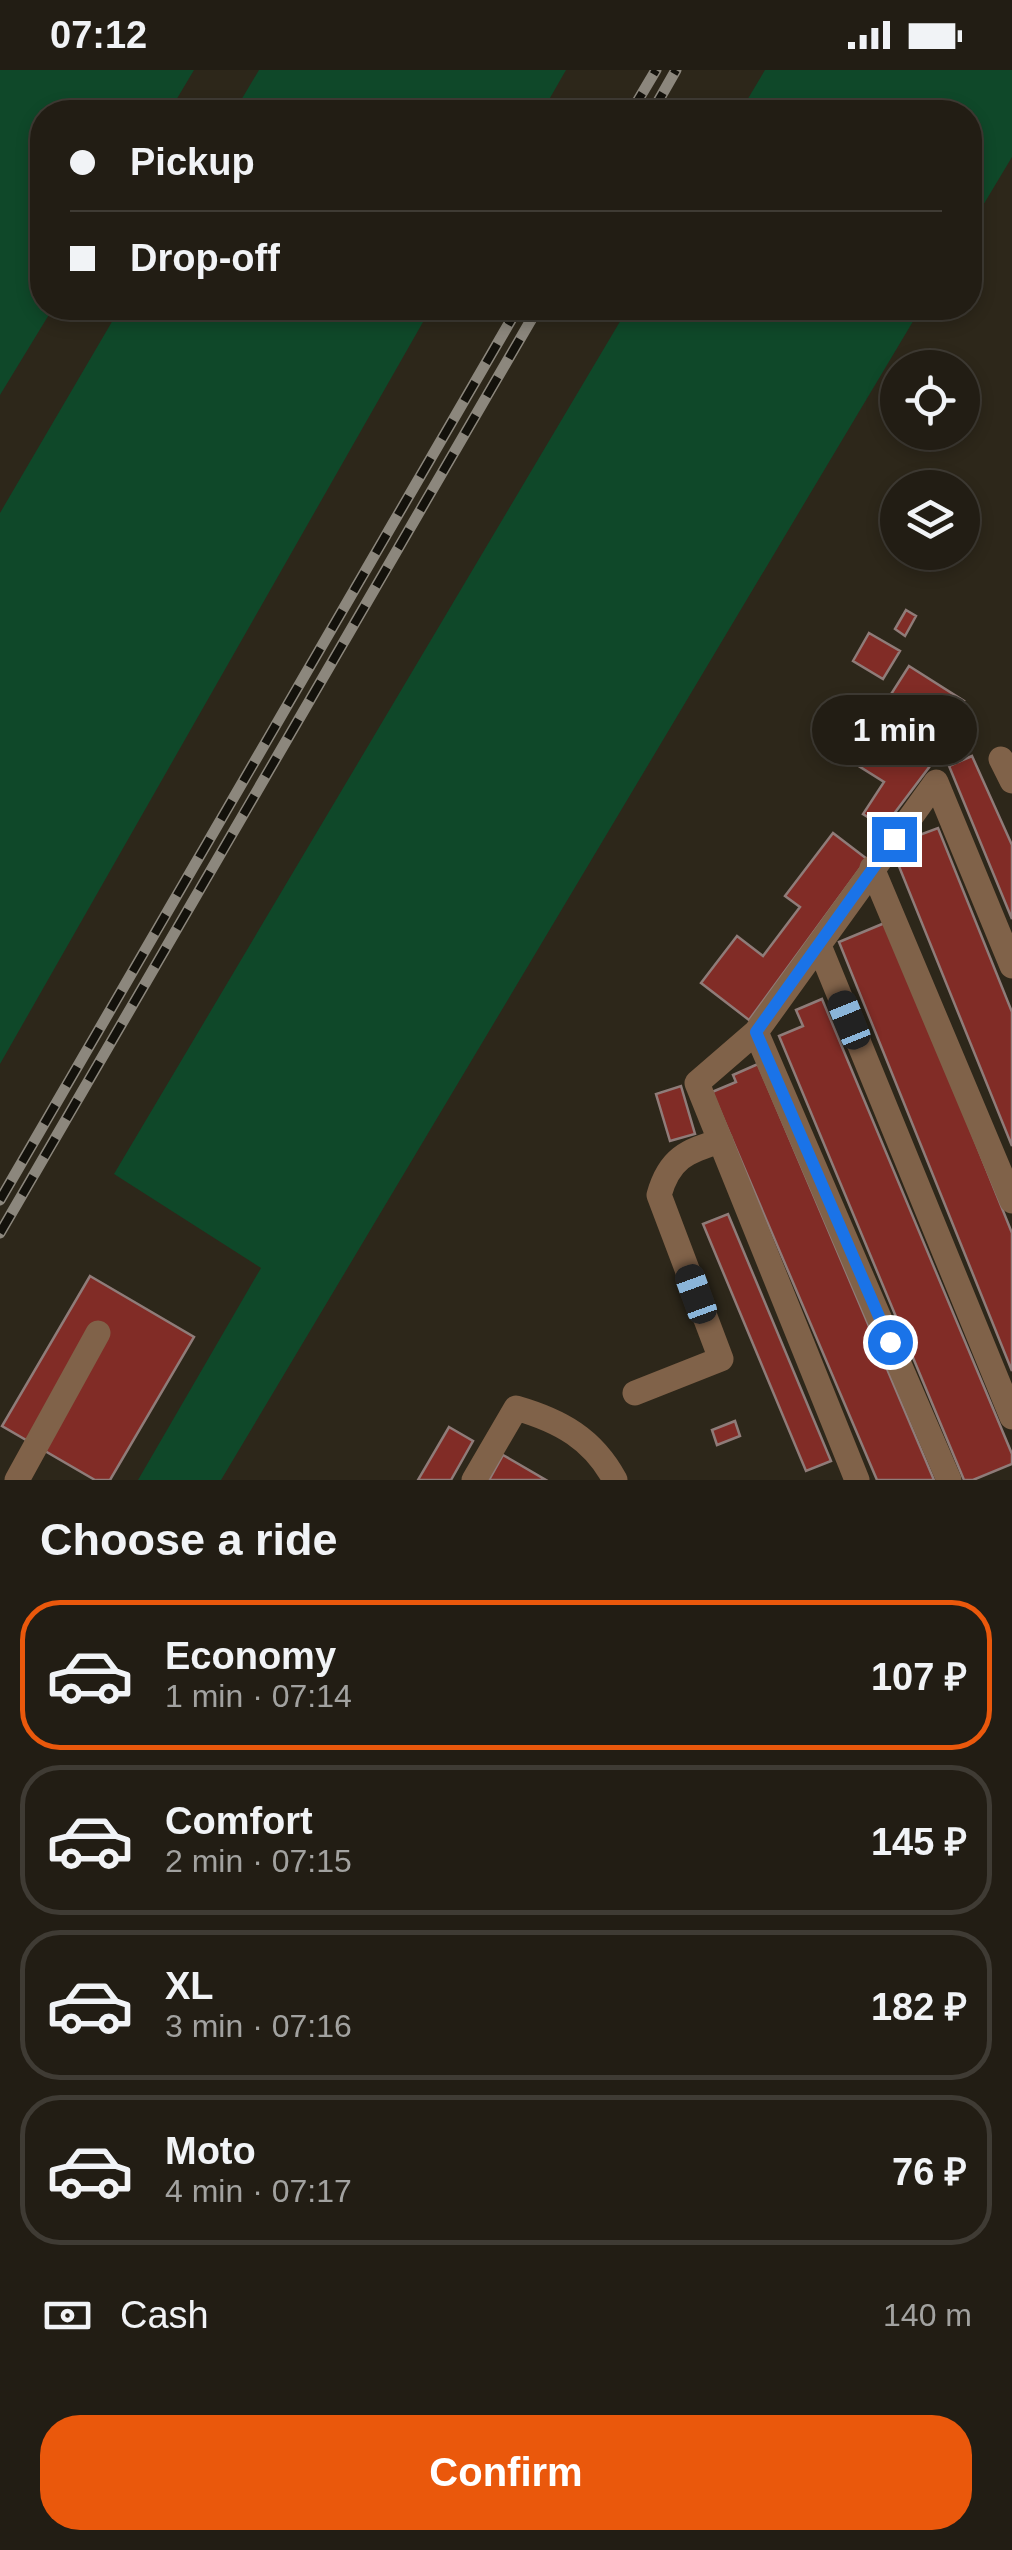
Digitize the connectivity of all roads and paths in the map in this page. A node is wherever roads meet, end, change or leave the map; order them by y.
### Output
1 (872, 868) junction
2 (820, 948) junction
3 (1012, 966) edge
4 (756, 1032) junction
5 (720, 1141) junction
6 (1012, 1202) edge
7 (98, 1333) dead end
8 (634, 1394) dead end
9 (1012, 1416) edge
10 (17, 1480) edge
11 (474, 1480) edge
12 (615, 1480) edge
13 (857, 1480) edge
14 (950, 1480) edge

1 - 2 lane
1 - 3 lane
1 - 6 lane
2 - 4 lane
2 - 9 lane
4 - 5 lane
4 - 14 lane
5 - 8 lane
5 - 13 lane
7 - 10 lane
11 - 12 lane

